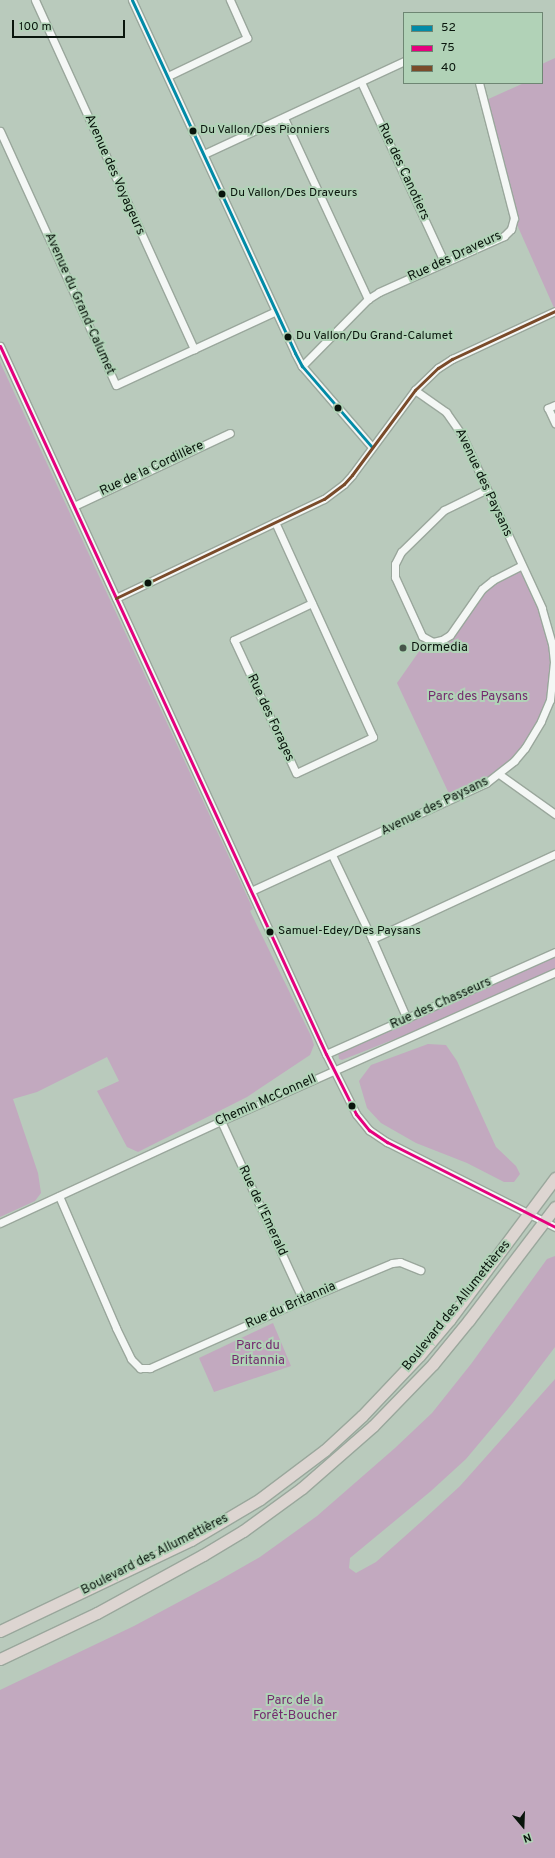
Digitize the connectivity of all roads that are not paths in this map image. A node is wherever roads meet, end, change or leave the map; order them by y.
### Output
1 (35, 0) edge
2 (132, 0) edge
3 (230, 0) edge
4 (403, 61) edge
5 (168, 76) junction
6 (361, 82) junction
7 (479, 84) edge
8 (284, 118) junction
9 (0, 131) edge
10 (204, 154) junction
11 (444, 262) junction
12 (368, 299) junction
13 (555, 311) edge
14 (274, 312) junction
15 (0, 346) edge
16 (194, 349) junction
17 (302, 366) junction
18 (415, 390) junction
19 (555, 405) edge
20 (555, 423) edge
21 (230, 433) dead end
22 (372, 447) junction
23 (487, 488) junction
24 (74, 506) junction
25 (275, 522) junction
26 (521, 566) junction
27 (116, 598) junction
28 (312, 603) junction
29 (552, 701) edge
30 (500, 774) junction
31 (555, 814) edge
32 (555, 854) edge
33 (332, 855) junction
34 (251, 892) junction
35 (372, 939) junction
36 (555, 952) edge
37 (555, 972) edge
38 (408, 1019) junction
39 (326, 1054) junction
40 (334, 1071) junction
41 (221, 1121) junction
42 (555, 1178) edge
43 (60, 1196) junction
44 (555, 1207) edge
45 (529, 1214) junction
46 (545, 1221) junction
47 (0, 1223) edge
48 (555, 1227) edge
49 (420, 1270) dead end
50 (303, 1300) junction
51 (0, 1631) edge
52 (0, 1659) edge

1 - 16 street, Avenue des Voyageurs
2 - 5 street
3 - 5 street
4 - 6 street
5 - 10 street
6 - 8 street
6 - 11 street, Rue des Canotiers
7 - 11 street, Rue des Draveurs
8 - 10 street
8 - 12 street
9 - 16 street, Avenue du Grand-Calumet
10 - 14 street
11 - 12 street, Rue des Draveurs
12 - 17 street, Rue des Draveurs
13 - 18 street
14 - 16 street, Avenue du Grand-Calumet
14 - 17 street
15 - 24 street
17 - 22 street
18 - 22 street
18 - 23 street, Avenue des Paysans
19 - 20 street
21 - 24 street, Rue de la Cordillère
22 - 25 street
23 - 26 street, Avenue des Paysans
23 - 26 street
24 - 27 street
25 - 27 street
25 - 28 street, Rue des Forages
26 - 29 street, Avenue des Paysans
27 - 34 street
28 - 28 street, Rue des Forages
29 - 30 street, Avenue des Paysans
30 - 31 street
30 - 33 street, Avenue des Paysans
32 - 35 street
33 - 34 street, Avenue des Paysans
33 - 35 street
34 - 39 street
35 - 38 street
36 - 38 street, Rue des Chasseurs
37 - 40 street, Chemin McConnell
38 - 39 street, Rue des Chasseurs
39 - 40 street
40 - 41 street, Chemin McConnell
40 - 45 street
41 - 43 street, Chemin McConnell
41 - 50 street, Rue de l'Emerald
42 - 45 highway, Boulevard des Allumettières
43 - 47 street, Chemin McConnell
43 - 50 street, Rue du Britannia
44 - 46 highway, Boulevard des Allumettières
45 - 46 street
45 - 51 highway, Boulevard des Allumettières
46 - 48 street
46 - 52 highway, Boulevard des Allumettières
49 - 50 street, Rue du Britannia

